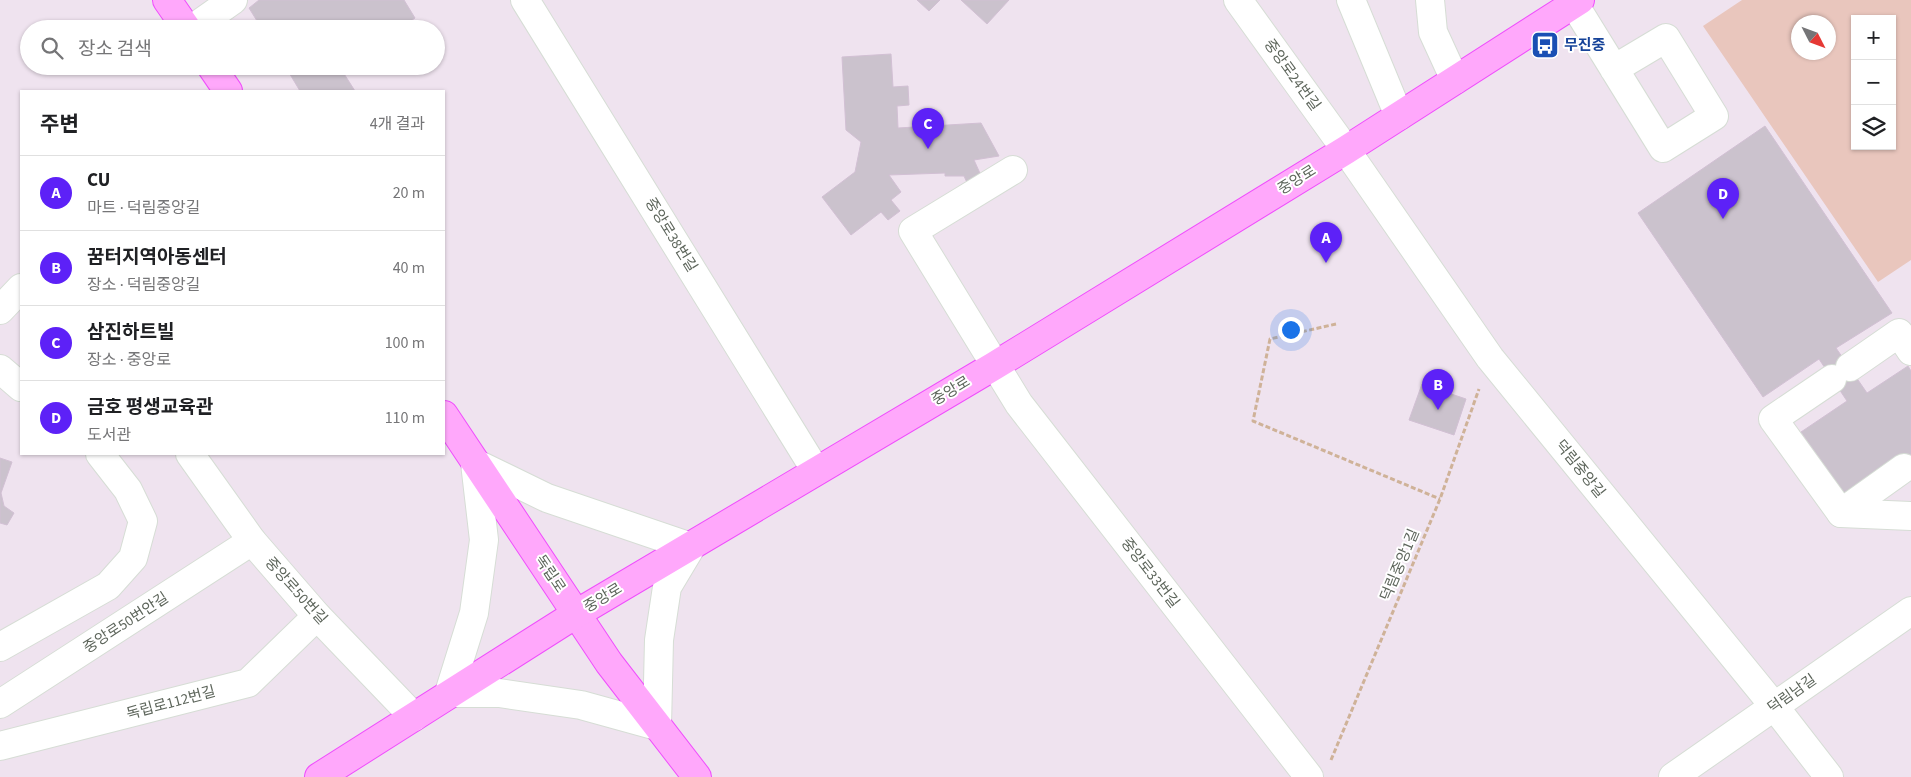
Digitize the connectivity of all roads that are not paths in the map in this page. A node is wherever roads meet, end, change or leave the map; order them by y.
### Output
1 (167, 0) edge
2 (233, 0) edge
3 (525, 0) edge
4 (1238, 0) edge
5 (1351, 0) edge
6 (1430, 0) edge
7 (1577, 2) edge
8 (180, 20) edge
9 (205, 20) edge
10 (1614, 69) dead end
11 (217, 75) edge
12 (1455, 80) junction
13 (227, 90) edge
14 (1399, 116) junction
15 (1346, 150) junction
16 (1013, 170) dead end
17 (20, 289) edge
18 (0, 310) edge
19 (1911, 351) edge
20 (994, 366) junction
21 (0, 369) edge
22 (20, 385) edge
23 (445, 417) edge
24 (101, 455) edge
25 (191, 455) edge
26 (475, 463) junction
27 (1909, 469) edge
28 (816, 471) junction
29 (1841, 512) junction
30 (1911, 516) edge
31 (252, 541) junction
32 (691, 547) junction
33 (1911, 611) edge
34 (576, 614) junction
35 (317, 616) junction
36 (0, 648) edge
37 (449, 693) junction
38 (0, 704) edge
39 (1774, 706) junction
40 (414, 717) junction
41 (657, 726) junction
42 (0, 746) edge
43 (1318, 772) edge
44 (693, 776) edge
45 (319, 777) edge
46 (1673, 777) edge
47 (1829, 777) edge

1 - 8 main road
2 - 9 street
3 - 28 street, 중앙로38번길
4 - 15 street, 중앙로24번길
5 - 14 street
6 - 12 street
7 - 10 street
7 - 12 main road, 중앙로
11 - 13 main road
12 - 14 main road, 중앙로
14 - 15 main road, 중앙로
15 - 20 main road, 중앙로
15 - 39 street, 덕림중앙길
16 - 20 street, 중앙로33번길
17 - 18 street
19 - 29 street
20 - 28 main road, 중앙로
20 - 43 street, 중앙로33번길
21 - 22 street
23 - 26 main road, 독립로
24 - 36 street
25 - 31 street, 중앙로50번길
26 - 32 street
26 - 34 main road, 독립로
26 - 37 street
27 - 29 street
28 - 32 main road, 중앙로
29 - 30 street
31 - 35 street, 중앙로50번길
31 - 38 street, 중앙로50번안길
32 - 34 main road, 중앙로
32 - 41 street
33 - 39 street, 덕림남길
34 - 37 main road, 중앙로
34 - 41 main road, 독립로
35 - 40 street, 중앙로50번길
35 - 42 street, 독립로112번길
37 - 40 main road, 중앙로
37 - 41 street
39 - 46 street, 덕림남길
39 - 47 street, 덕림중앙길
40 - 45 main road, 중앙로
41 - 44 main road, 독립로

